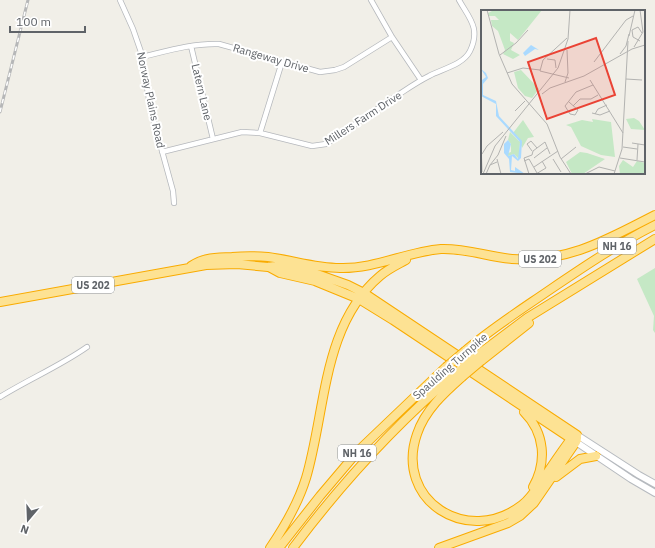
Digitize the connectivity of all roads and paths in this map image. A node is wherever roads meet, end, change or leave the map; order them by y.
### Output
1 (120, 0) edge
2 (371, 0) edge
3 (459, 0) edge
4 (392, 37) junction
5 (191, 46) junction
6 (142, 57) junction
7 (282, 62) junction
8 (421, 80) junction
9 (260, 132) junction
10 (213, 139) junction
11 (162, 152) junction
12 (174, 203) dead end
13 (655, 215) edge
14 (655, 224) edge
15 (655, 239) edge
16 (417, 253) junction
17 (187, 268) junction
18 (361, 296) junction
19 (0, 302) edge
20 (87, 346) dead end
21 (459, 375) junction
22 (503, 393) junction
23 (0, 397) edge
24 (575, 439) junction
25 (596, 456) junction
26 (655, 484) edge
27 (543, 491) junction
28 (655, 493) edge
29 (513, 511) junction
30 (270, 548) edge
31 (279, 548) edge
32 (293, 548) edge
33 (439, 548) edge

1 - 6 street, Norway Plains Road
2 - 4 street
3 - 8 street, Millers Farm Drive
4 - 7 street, Rangeway Drive
4 - 8 street
5 - 6 street, Rangeway Drive
5 - 7 street, Rangeway Drive
5 - 10 street, Latern Lane
6 - 11 street, Norway Plains Road
7 - 9 street
8 - 9 street, Millers Farm Drive
9 - 10 street, Millers Farm Drive
10 - 11 street, Millers Farm Drive
11 - 12 street, Norway Plains Road
13 - 16 highway, US 202
14 - 31 highway, Spaulding Turnpike / NH 16, bridge
15 - 21 highway, Spaulding Turnpike / NH 16, bridge
16 - 17 highway, US 202
16 - 18 highway
17 - 18 highway, US 202
17 - 19 highway, US 202
18 - 22 highway, US 202
18 - 24 highway
18 - 30 highway
20 - 23 street
21 - 29 highway
21 - 32 highway, Spaulding Turnpike / NH 16
22 - 24 highway
22 - 29 highway, US 202
24 - 25 street
24 - 26 street
24 - 27 highway
24 - 29 highway
25 - 27 highway
25 - 28 street
27 - 33 highway

